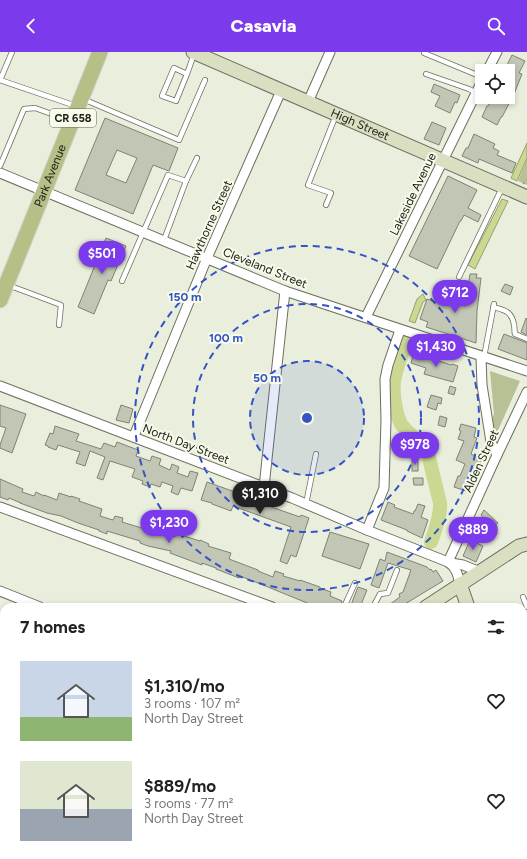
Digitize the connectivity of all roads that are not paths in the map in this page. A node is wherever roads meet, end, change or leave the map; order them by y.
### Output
1 (12, 52) edge
2 (100, 52) edge
3 (194, 52) edge
4 (330, 52) edge
5 (497, 52) edge
6 (424, 53) edge
7 (491, 64) edge
8 (475, 73) edge
9 (187, 74) junction
10 (426, 74) dead end
11 (0, 80) edge
12 (205, 80) dead end
13 (281, 91) junction
14 (475, 92) edge
15 (475, 95) edge
16 (308, 102) junction
17 (80, 103) junction
18 (336, 115) junction
19 (72, 121) junction
20 (197, 158) dead end
21 (442, 161) junction
22 (0, 166) edge
23 (0, 173) edge
24 (186, 181) junction
25 (502, 187) junction
26 (44, 191) junction
27 (524, 191) edge
28 (326, 205) dead end
29 (144, 232) junction
30 (164, 240) junction
31 (207, 258) junction
32 (459, 277) dead end
33 (122, 281) dead end
34 (3, 290) edge
35 (285, 291) junction
36 (366, 317) junction
37 (59, 325) dead end
38 (400, 330) junction
39 (527, 338) edge
40 (482, 357) junction
41 (527, 371) edge
42 (0, 386) edge
43 (527, 392) edge
44 (134, 436) junction
45 (316, 454) dead end
46 (497, 455) junction
47 (264, 487) junction
48 (306, 504) junction
49 (0, 507) edge
50 (367, 530) junction
51 (527, 544) edge
52 (449, 563) junction
53 (397, 570) dead end
54 (480, 572) junction
55 (355, 583) dead end
56 (460, 584) junction
57 (0, 591) edge
58 (523, 597) dead end
59 (30, 603) edge
60 (261, 603) edge
61 (346, 603) edge
62 (375, 603) edge
63 (433, 603) edge
64 (467, 603) edge
65 (525, 603) edge

1 - 11 lane
2 - 17 main road, Park Avenue / CR 658
3 - 9 lane
3 - 13 main road, High Street
4 - 16 street
5 - 7 street
6 - 8 lane
9 - 9 lane
10 - 14 lane
11 - 17 lane
12 - 17 lane
13 - 16 main road, High Street
13 - 31 street, Hawthorne Street
15 - 21 street, Lakeside Avenue
16 - 18 main road, High Street
17 - 19 main road, Park Avenue / CR 658
18 - 21 main road, High Street
18 - 28 lane
19 - 22 lane
19 - 26 main road, Park Avenue / CR 658
20 - 24 lane
21 - 25 main road, High Street
21 - 36 street, Lakeside Avenue
23 - 26 street, Cleveland Street
24 - 29 lane
24 - 30 lane
25 - 27 main road, High Street
25 - 32 lane
26 - 29 street, Cleveland Street
26 - 34 main road, Park Avenue / CR 658
29 - 30 street, Cleveland Street
29 - 33 lane
30 - 31 street, Cleveland Street
31 - 35 street, Cleveland Street
31 - 44 street, Hawthorne Street
34 - 37 lane
35 - 36 street, Cleveland Street
35 - 47 street
36 - 38 street, Cleveland Street
38 - 40 street, Cleveland Street
38 - 50 street
39 - 40 lane
40 - 41 street, Cleveland Street
40 - 46 street
42 - 44 street, North Day Street
43 - 46 street, Alden Street
44 - 47 street, North Day Street
45 - 48 lane
46 - 52 street, Alden Street
47 - 48 street, North Day Street
48 - 50 street, North Day Street
49 - 60 street
50 - 52 street, North Day Street
51 - 54 main road
52 - 54 street, North Day Street
52 - 56 street
53 - 62 lane
54 - 56 main road
55 - 61 lane
56 - 63 main road
56 - 64 main road
57 - 59 street
58 - 65 lane

